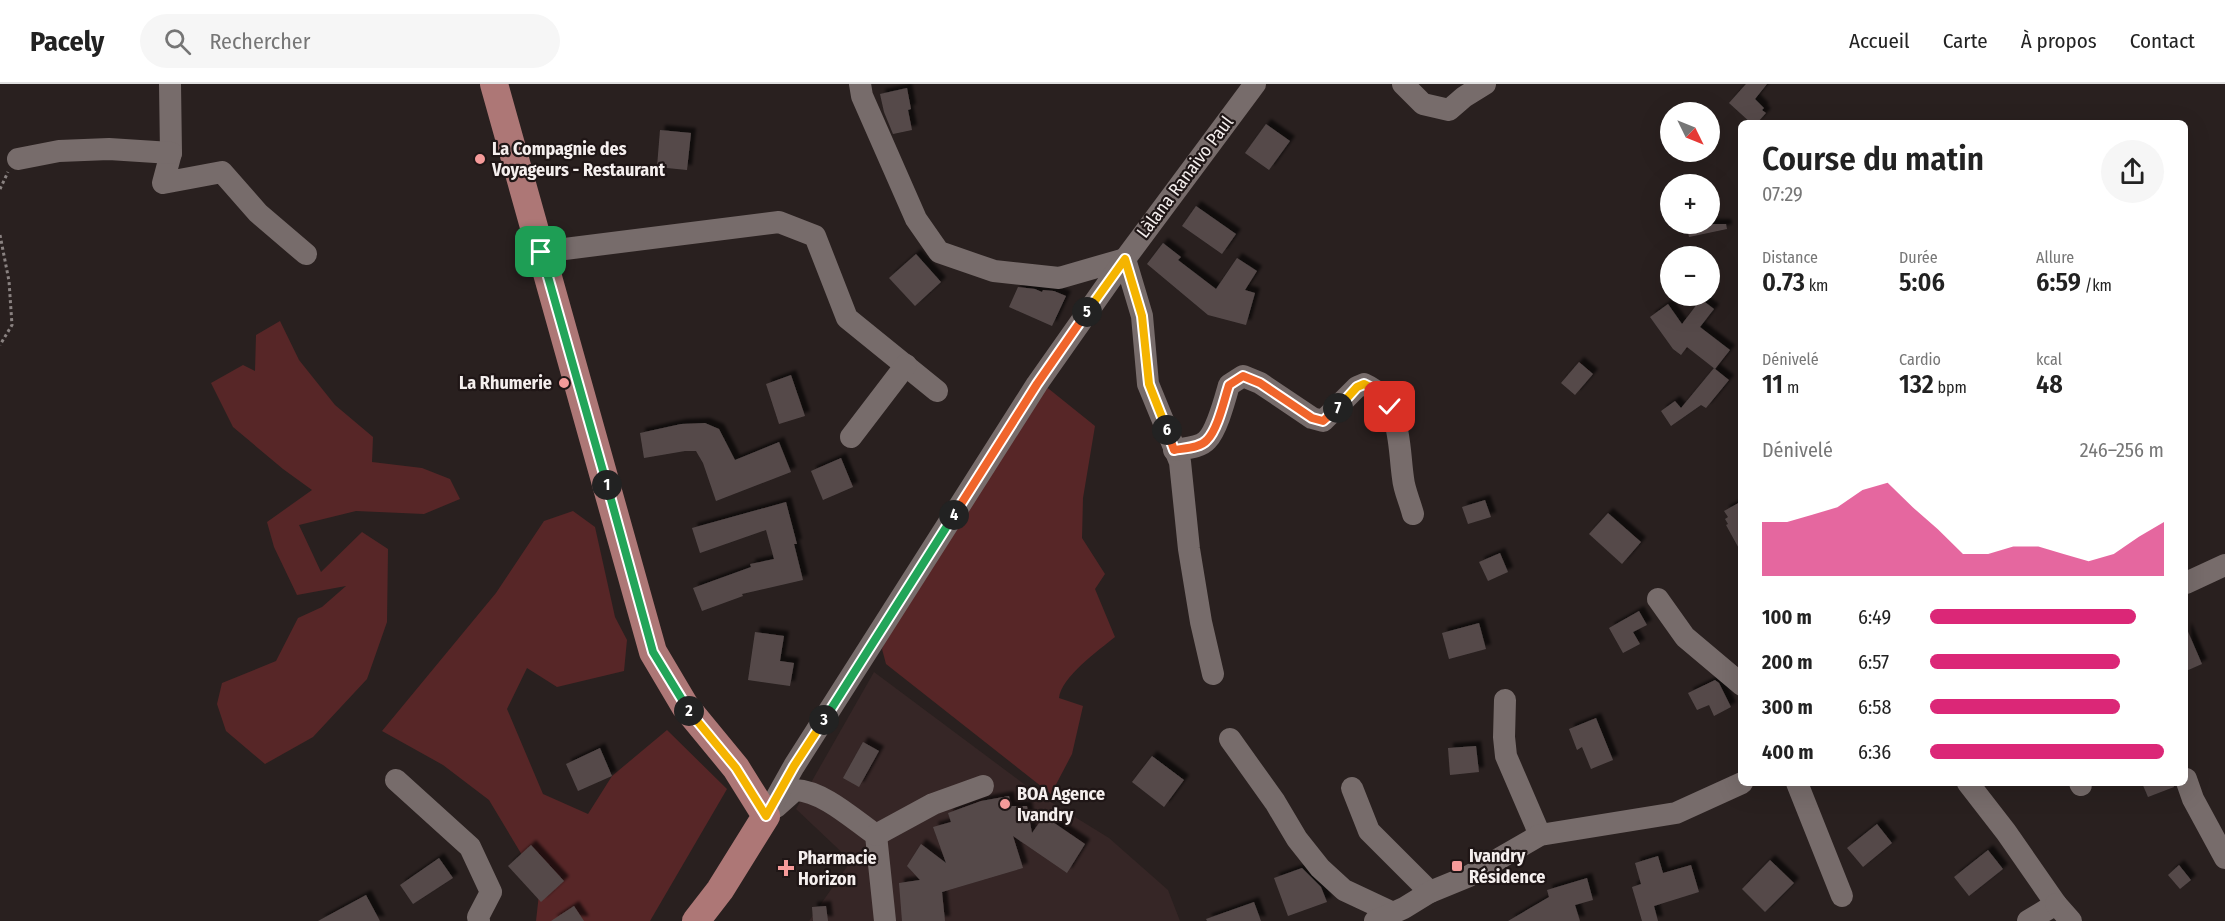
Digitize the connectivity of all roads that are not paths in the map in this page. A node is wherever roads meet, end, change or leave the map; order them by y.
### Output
1 (170, 84) edge
2 (494, 84) edge
3 (860, 84) edge
4 (1254, 84) edge
5 (1403, 84) edge
6 (1485, 84) edge
7 (171, 153) junction
8 (18, 159) dead end
9 (541, 252) junction
10 (306, 254) dead end
11 (1125, 259) junction
12 (906, 365) junction
13 (937, 391) dead end
14 (851, 437) dead end
15 (1174, 450) junction
16 (1413, 514) dead end
17 (2225, 565) edge
18 (2188, 582) edge
19 (1658, 599) dead end
20 (1213, 674) dead end
21 (1738, 682) edge
22 (1505, 700) dead end
23 (1230, 739) dead end
24 (396, 780) dead end
25 (1738, 785) edge
26 (2188, 785) edge
27 (982, 786) dead end
28 (1798, 786) edge
29 (1970, 786) edge
30 (1352, 788) dead end
31 (766, 816) junction
32 (876, 835) junction
33 (1540, 835) junction
34 (2225, 858) edge
35 (1430, 892) junction
36 (1842, 896) dead end
37 (1397, 916) edge
38 (2065, 916) edge
39 (479, 921) edge
40 (696, 921) edge
41 (885, 921) edge
42 (2028, 921) edge

1 - 7 street
2 - 9 main road
3 - 11 street
4 - 11 street, Làlana Ranaivo Paul
5 - 6 street
7 - 8 street
7 - 10 street
9 - 12 street
9 - 31 main road
11 - 15 street
11 - 31 street, Làlana Ranaivo Paul
12 - 13 street
12 - 14 street
15 - 16 street
15 - 20 street
17 - 18 street
19 - 21 street
22 - 33 street
23 - 37 street
24 - 39 street
25 - 33 street
26 - 34 street
27 - 32 street
28 - 36 street
29 - 38 street
30 - 35 street
31 - 32 street
31 - 40 main road
32 - 41 street
33 - 35 street
35 - 37 street
38 - 42 street

